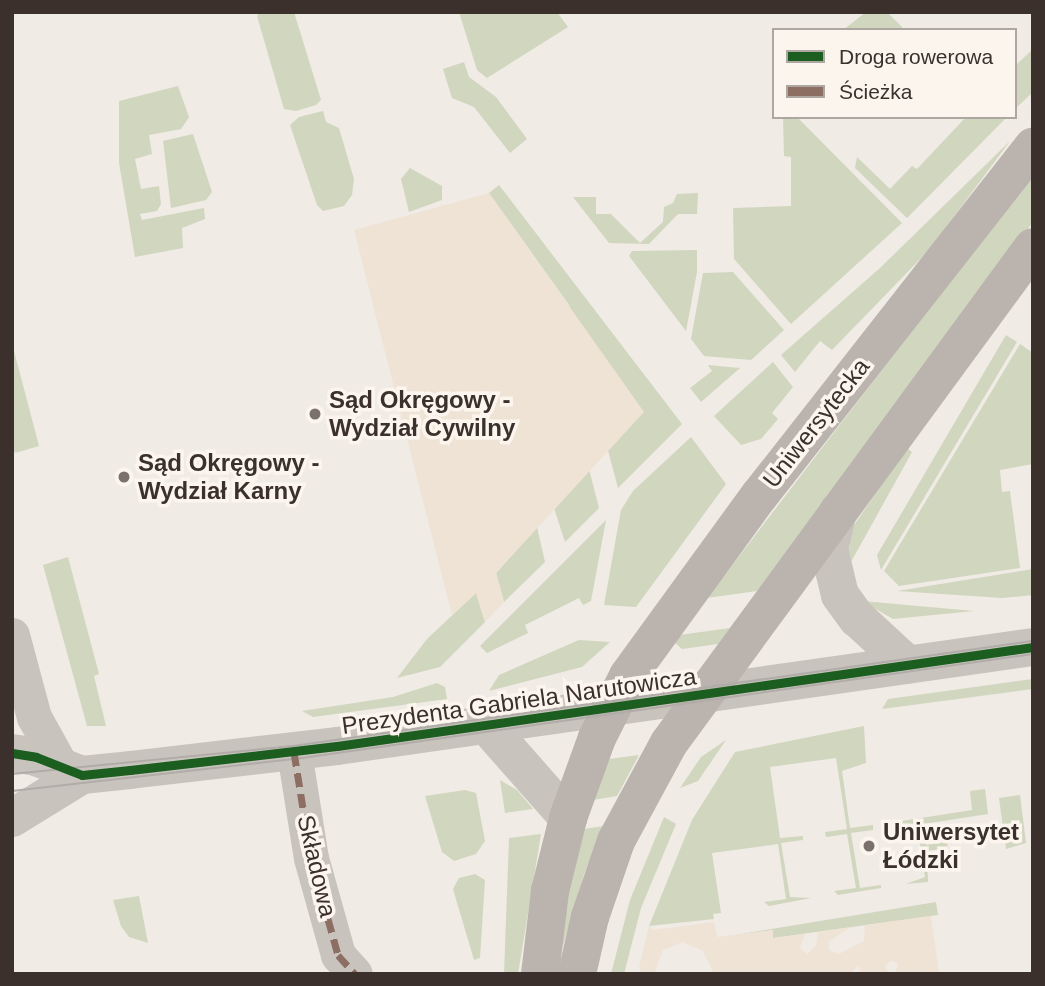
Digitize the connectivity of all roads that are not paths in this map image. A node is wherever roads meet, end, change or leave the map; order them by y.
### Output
1 (1033, 147) edge
2 (1033, 247) edge
3 (838, 511) junction
4 (12, 635) edge
5 (1033, 647) edge
6 (908, 664) junction
7 (705, 695) junction
8 (611, 707) junction
9 (487, 726) junction
10 (294, 752) junction
11 (12, 753) edge
12 (73, 772) junction
13 (12, 818) edge
14 (568, 818) junction
15 (355, 974) edge
16 (540, 974) edge
17 (577, 974) edge

1 - 8 main road, Uniwersytecka
2 - 3 main road
3 - 6 street
3 - 7 main road
4 - 12 street
5 - 6 street, Prezydenta Gabriela Narutowicza
6 - 7 street, Prezydenta Gabriela Narutowicza
7 - 8 street, Prezydenta Gabriela Narutowicza
7 - 17 main road
8 - 9 street, Prezydenta Gabriela Narutowicza
8 - 14 main road, Uniwersytecka
9 - 10 street, Prezydenta Gabriela Narutowicza
9 - 14 street
10 - 12 street, Prezydenta Gabriela Narutowicza
10 - 15 street, Składowa
11 - 12 street, Prezydenta Gabriela Narutowicza
12 - 13 street, Prezydenta Gabriela Narutowicza
14 - 16 main road, Uniwersytecka

